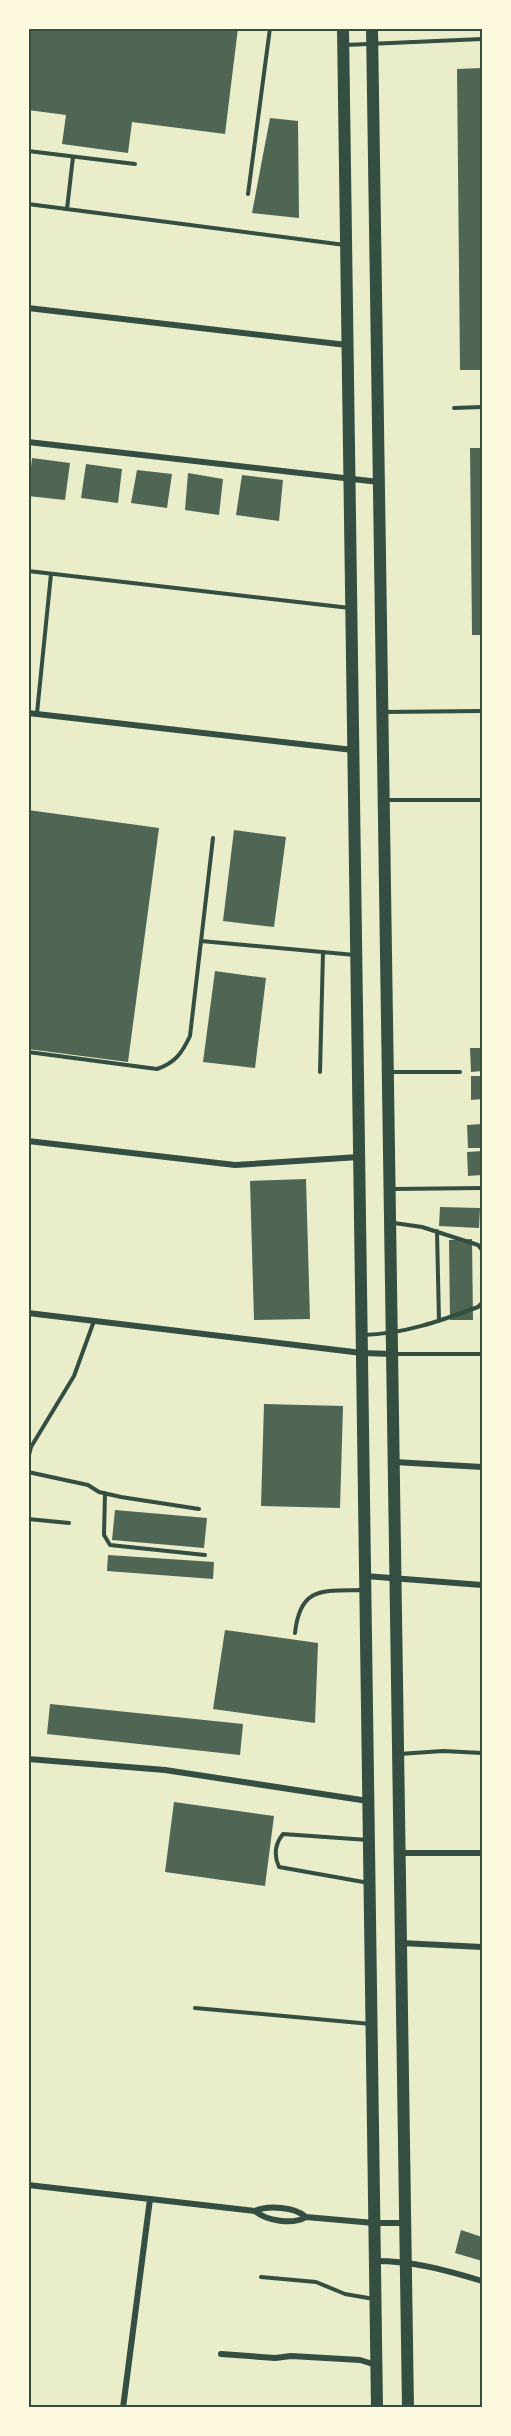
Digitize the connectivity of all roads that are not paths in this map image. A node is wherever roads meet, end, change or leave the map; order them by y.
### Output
1 (270, 28) edge
2 (343, 28) edge
3 (372, 28) edge
4 (483, 39) edge
5 (373, 44) junction
6 (343, 46) junction
7 (28, 151) edge
8 (73, 157) junction
9 (135, 164) dead end
10 (248, 194) dead end
11 (28, 204) edge
12 (67, 209) junction
13 (346, 245) junction
14 (28, 308) edge
15 (347, 345) junction
16 (483, 407) edge
17 (453, 408) dead end
18 (28, 442) edge
19 (349, 480) junction
20 (379, 482) junction
21 (28, 571) edge
22 (51, 574) junction
23 (351, 608) junction
24 (483, 711) edge
25 (382, 712) junction
26 (28, 713) edge
27 (37, 714) junction
28 (353, 750) junction
29 (483, 800) edge
30 (384, 801) junction
31 (213, 838) dead end
32 (201, 941) junction
33 (323, 952) junction
34 (356, 955) junction
35 (28, 1052) edge
36 (320, 1072) dead end
37 (388, 1072) junction
38 (460, 1072) dead end
39 (28, 1141) edge
40 (359, 1157) junction
41 (483, 1188) edge
42 (390, 1189) junction
43 (390, 1222) junction
44 (437, 1231) junction
45 (483, 1250) edge
46 (483, 1303) edge
47 (28, 1313) edge
48 (94, 1321) junction
49 (439, 1321) junction
50 (392, 1334) junction
51 (362, 1335) junction
52 (362, 1353) junction
53 (392, 1354) junction
54 (483, 1354) edge
55 (28, 1459) edge
56 (394, 1462) junction
57 (483, 1467) edge
58 (28, 1472) edge
59 (105, 1493) junction
60 (199, 1509) dead end
61 (28, 1519) edge
62 (69, 1523) dead end
63 (205, 1555) dead end
64 (364, 1576) junction
65 (395, 1579) junction
66 (483, 1585) edge
67 (364, 1590) junction
68 (296, 1633) dead end
69 (483, 1753) edge
70 (398, 1754) junction
71 (28, 1759) edge
72 (368, 1801) junction
73 (369, 1840) junction
74 (399, 1853) junction
75 (483, 1853) edge
76 (369, 1883) junction
77 (401, 1943) junction
78 (483, 1947) edge
79 (195, 2008) dead end
80 (371, 2024) junction
81 (28, 2185) edge
82 (150, 2199) junction
83 (255, 2211) junction
84 (306, 2217) junction
85 (374, 2223) junction
86 (405, 2223) junction
87 (375, 2261) junction
88 (406, 2261) junction
89 (261, 2277) dead end
90 (483, 2281) edge
91 (375, 2299) junction
92 (221, 2354) dead end
93 (376, 2365) junction
94 (123, 2408) edge
95 (377, 2408) edge
96 (408, 2408) edge

1 - 10 lane
2 - 6 main road
3 - 5 main road
4 - 5 lane
5 - 6 lane
5 - 20 main road
6 - 13 main road
7 - 8 lane
8 - 9 lane
8 - 12 lane
11 - 12 lane
12 - 13 lane
13 - 15 main road
14 - 15 street
15 - 19 main road
16 - 17 lane
18 - 19 street
19 - 20 street
19 - 23 main road
20 - 25 main road
21 - 22 lane
22 - 23 lane
22 - 27 lane
23 - 28 main road
24 - 25 lane
25 - 30 main road
26 - 27 street
27 - 28 street
28 - 34 main road
29 - 30 lane
30 - 37 main road
31 - 32 lane
32 - 33 lane
32 - 35 lane
33 - 34 lane
33 - 36 lane
34 - 40 main road
37 - 38 lane
37 - 42 main road
39 - 40 street
40 - 51 main road
41 - 42 lane
42 - 43 main road
43 - 44 lane
43 - 50 main road
44 - 45 lane
44 - 49 lane
46 - 49 lane
47 - 48 street
48 - 52 street
48 - 55 lane
49 - 50 lane
50 - 51 lane
50 - 53 main road
51 - 52 main road
52 - 53 street
52 - 64 main road
53 - 54 lane
53 - 56 main road
56 - 57 street
56 - 65 main road
58 - 59 lane
59 - 60 lane
59 - 63 lane
61 - 62 lane
64 - 65 street
64 - 67 main road
65 - 66 street
65 - 70 main road
67 - 68 lane
67 - 72 main road
69 - 70 lane
70 - 74 main road
71 - 72 street
72 - 73 main road
73 - 76 main road
73 - 76 lane
74 - 75 street
74 - 77 main road
76 - 80 main road
77 - 78 street
77 - 86 main road
79 - 80 lane
80 - 85 main road
81 - 82 street
82 - 83 street
82 - 94 street
83 - 84 street
83 - 84 street
84 - 85 street
85 - 86 street
85 - 87 main road
86 - 88 main road
87 - 88 street
87 - 91 main road
88 - 90 street
88 - 96 main road
89 - 91 lane
91 - 93 main road
92 - 93 street
93 - 95 main road

